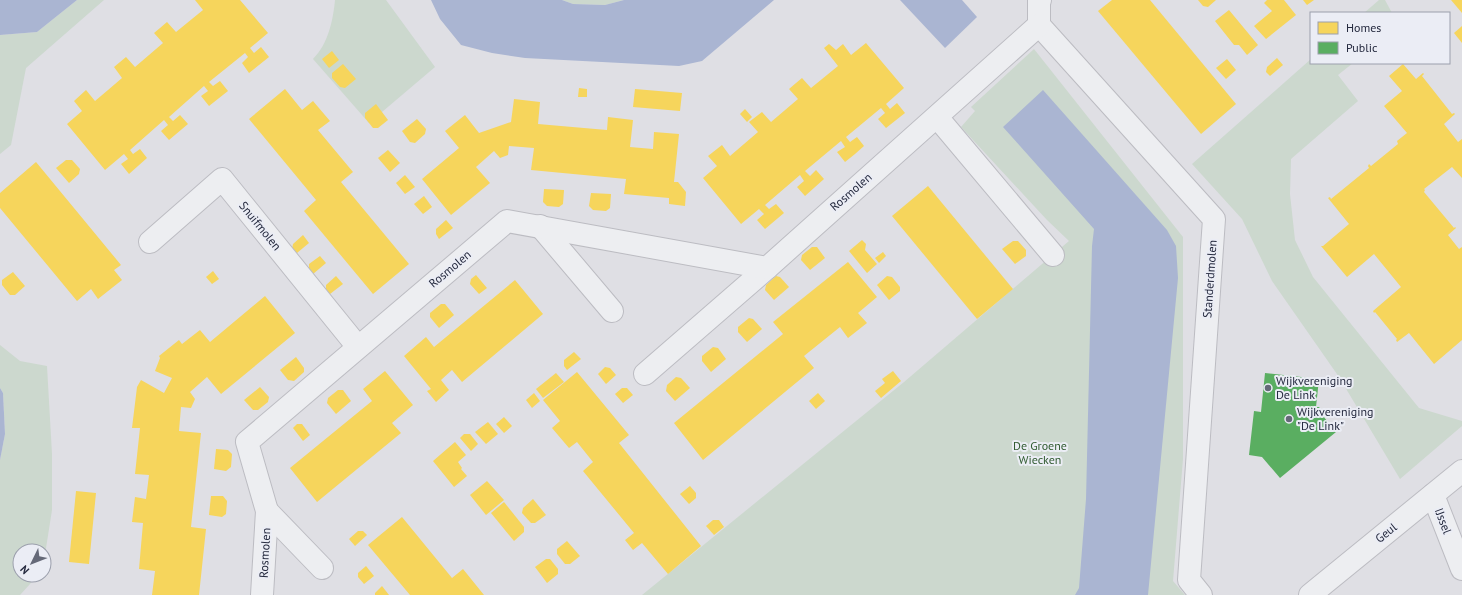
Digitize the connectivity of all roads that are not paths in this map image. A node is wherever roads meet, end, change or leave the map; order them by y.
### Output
1 (1040, 0) edge
2 (1039, 25) junction
3 (937, 117) junction
4 (540, 226) junction
5 (150, 242) dead end
6 (1053, 255) dead end
7 (767, 268) junction
8 (612, 311) dead end
9 (358, 347) junction
10 (645, 374) dead end
11 (1462, 471) edge
12 (1433, 495) junction
13 (267, 511) junction
14 (322, 568) dead end
15 (1462, 569) edge
16 (262, 595) edge
17 (1201, 595) edge
18 (1310, 595) edge

1 - 2 street
2 - 3 street, Rosmolen
2 - 17 street, Standerdmolen
3 - 6 street
3 - 7 street, Rosmolen
4 - 7 street, Rosmolen
4 - 8 street
4 - 9 street, Rosmolen
5 - 9 street, Snuifmolen
7 - 10 street, Rosmolen
9 - 13 street, Rosmolen
11 - 12 street, Geul
12 - 15 street, IJssel
12 - 18 street, Geul
13 - 14 street, Rosmolen
13 - 16 street, Rosmolen

